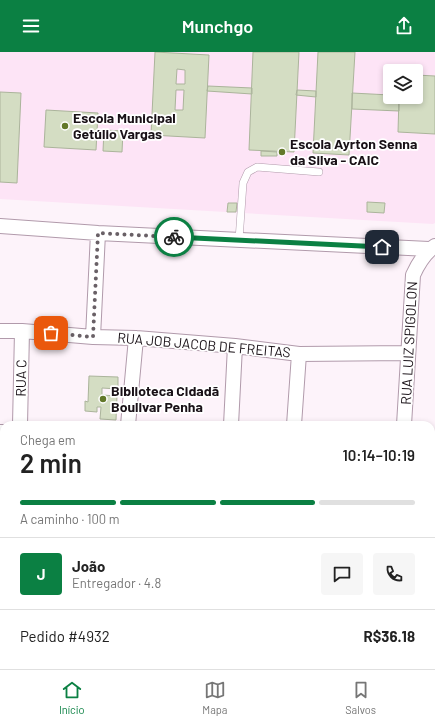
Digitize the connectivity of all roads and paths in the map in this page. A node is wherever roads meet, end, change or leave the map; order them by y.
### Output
1 (319, 172) dead end
2 (0, 226) edge
3 (98, 233) junction
4 (239, 240) junction
5 (432, 247) edge
6 (0, 331) edge
7 (22, 331) junction
8 (93, 337) junction
9 (136, 338) junction
10 (235, 346) junction
11 (408, 353) junction
12 (299, 354) junction
13 (20, 421) edge
14 (128, 421) edge
15 (231, 421) edge
16 (294, 421) edge
17 (404, 421) edge

1 - 4 lane
2 - 3 street
3 - 4 street
3 - 8 street
4 - 5 street
5 - 11 street, RUA LUIZ SPIGOLON
6 - 7 street, RUA JOB JACOB DE FREITAS
7 - 8 street, RUA JOB JACOB DE FREITAS
7 - 13 street, RUA C
8 - 9 street, RUA JOB JACOB DE FREITAS
9 - 10 street, RUA JOB JACOB DE FREITAS
9 - 14 street
10 - 12 street, RUA JOB JACOB DE FREITAS
10 - 15 street
11 - 12 street, RUA JOB JACOB DE FREITAS
11 - 17 street, RUA LUIZ SPIGOLON
12 - 16 street

